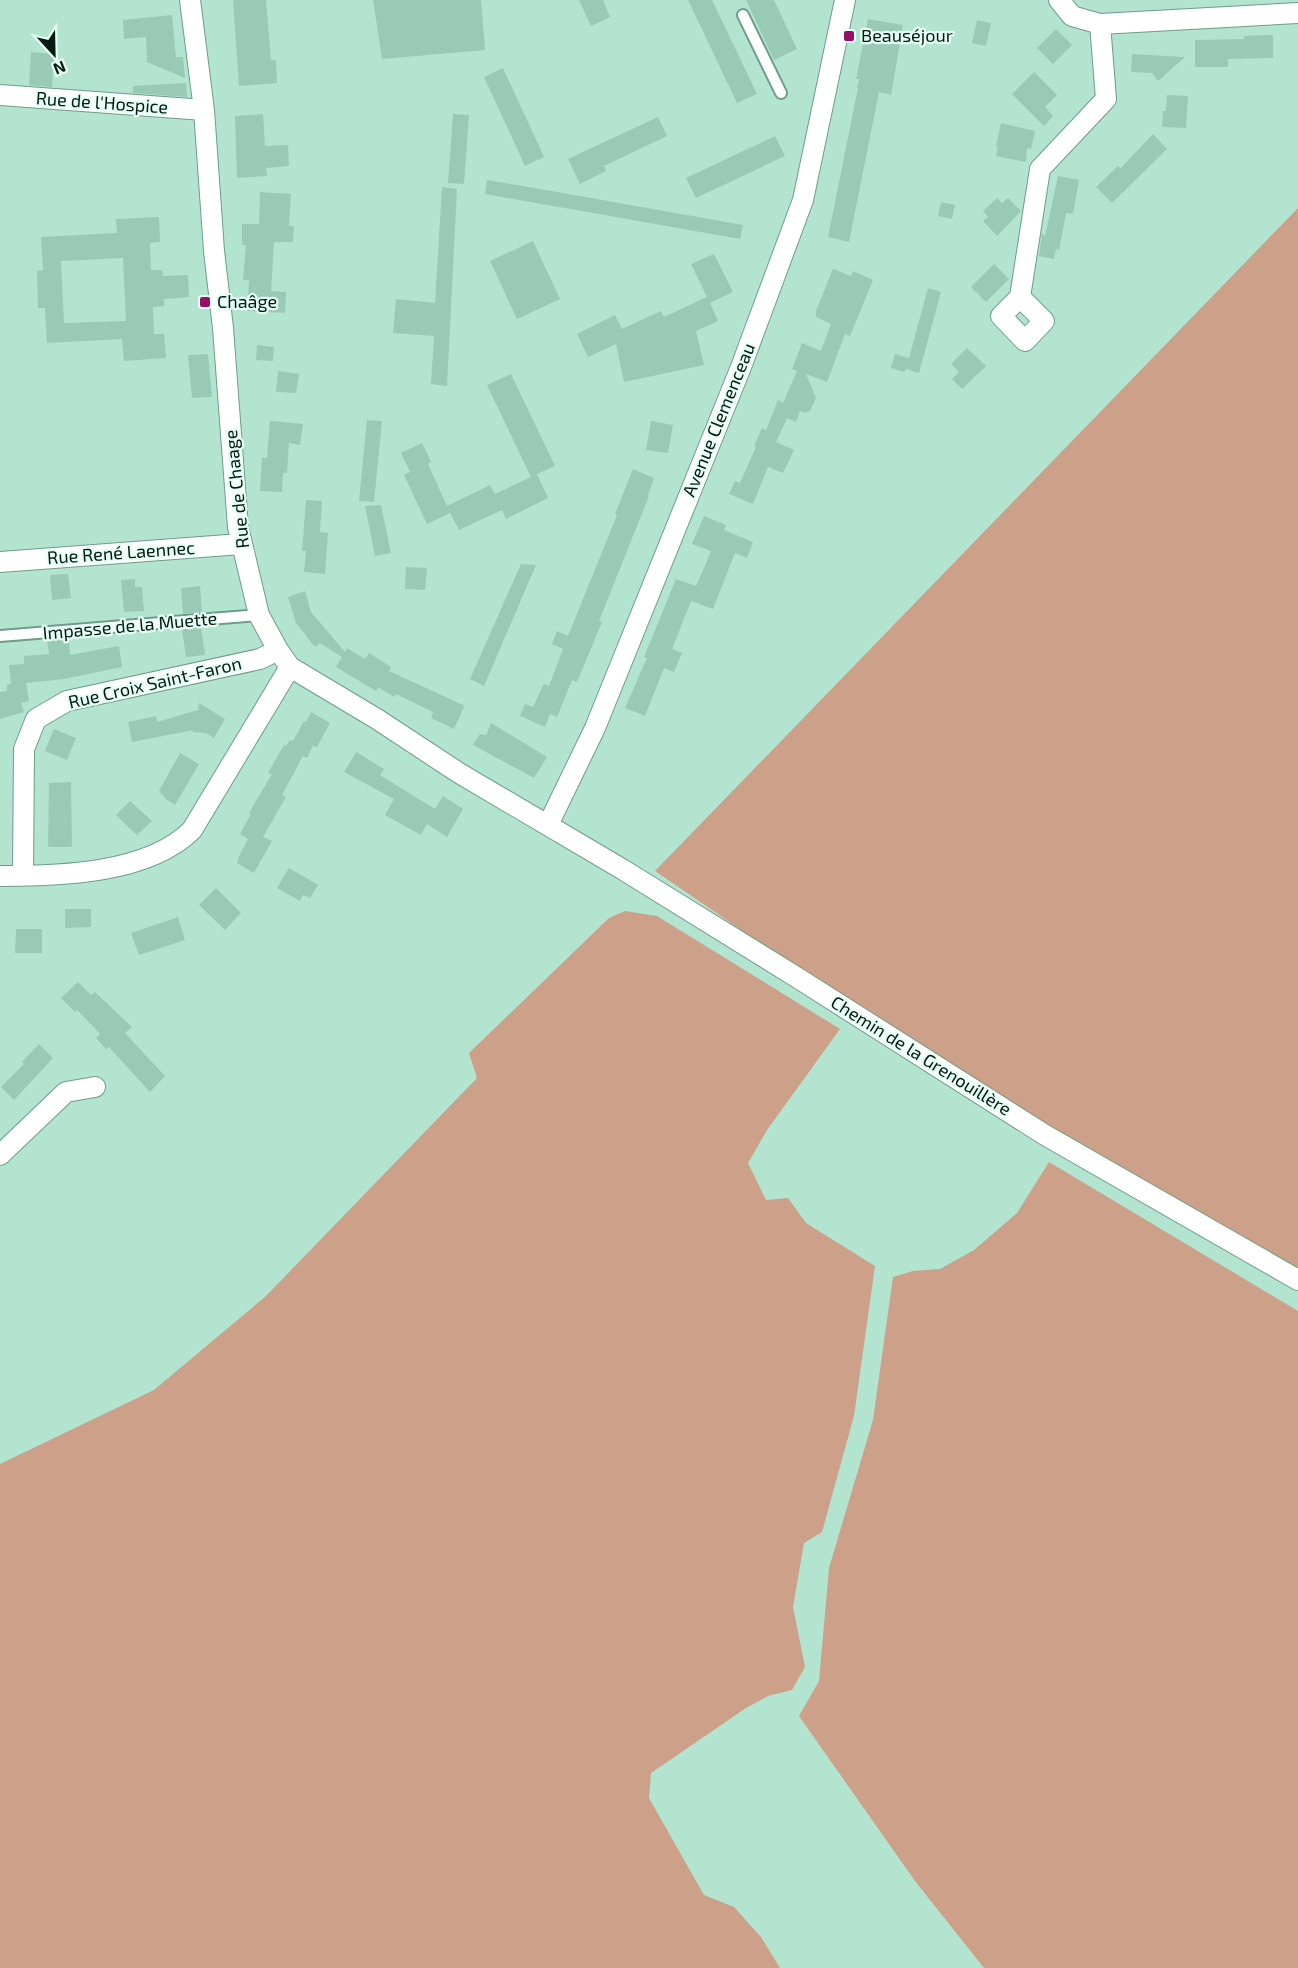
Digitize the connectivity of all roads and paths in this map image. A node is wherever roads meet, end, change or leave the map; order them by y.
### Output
1 (190, 0) edge
2 (845, 0) edge
3 (1059, 0) edge
4 (1298, 13) edge
5 (743, 15) dead end
6 (1100, 24) junction
7 (781, 93) dead end
8 (0, 95) edge
9 (204, 110) junction
10 (1020, 297) dead end
11 (241, 544) junction
12 (0, 562) edge
13 (259, 615) junction
14 (0, 636) edge
15 (278, 650) junction
16 (290, 667) junction
17 (548, 825) junction
18 (0, 876) edge
19 (23, 876) junction
20 (95, 1087) dead end
21 (0, 1155) edge
22 (1298, 1280) edge

1 - 9 street, Rue de Chaage
2 - 17 street, Avenue Clemenceau
3 - 6 street
4 - 6 street
5 - 7 lane
6 - 10 street
8 - 9 street, Rue de l'Hospice
9 - 11 street, Rue de Chaage
11 - 12 street, Rue René Laennec
11 - 13 street, Rue de Chaage
13 - 14 lane, Impasse de la Muette
13 - 15 street, Rue de Chaage
15 - 16 street, Rue de Chaage
15 - 19 street, Rue Croix Saint-Faron
16 - 17 street, Rue de Chaage
16 - 19 street
17 - 22 street, Chemin de la Grenouillère
18 - 19 street
20 - 21 street

